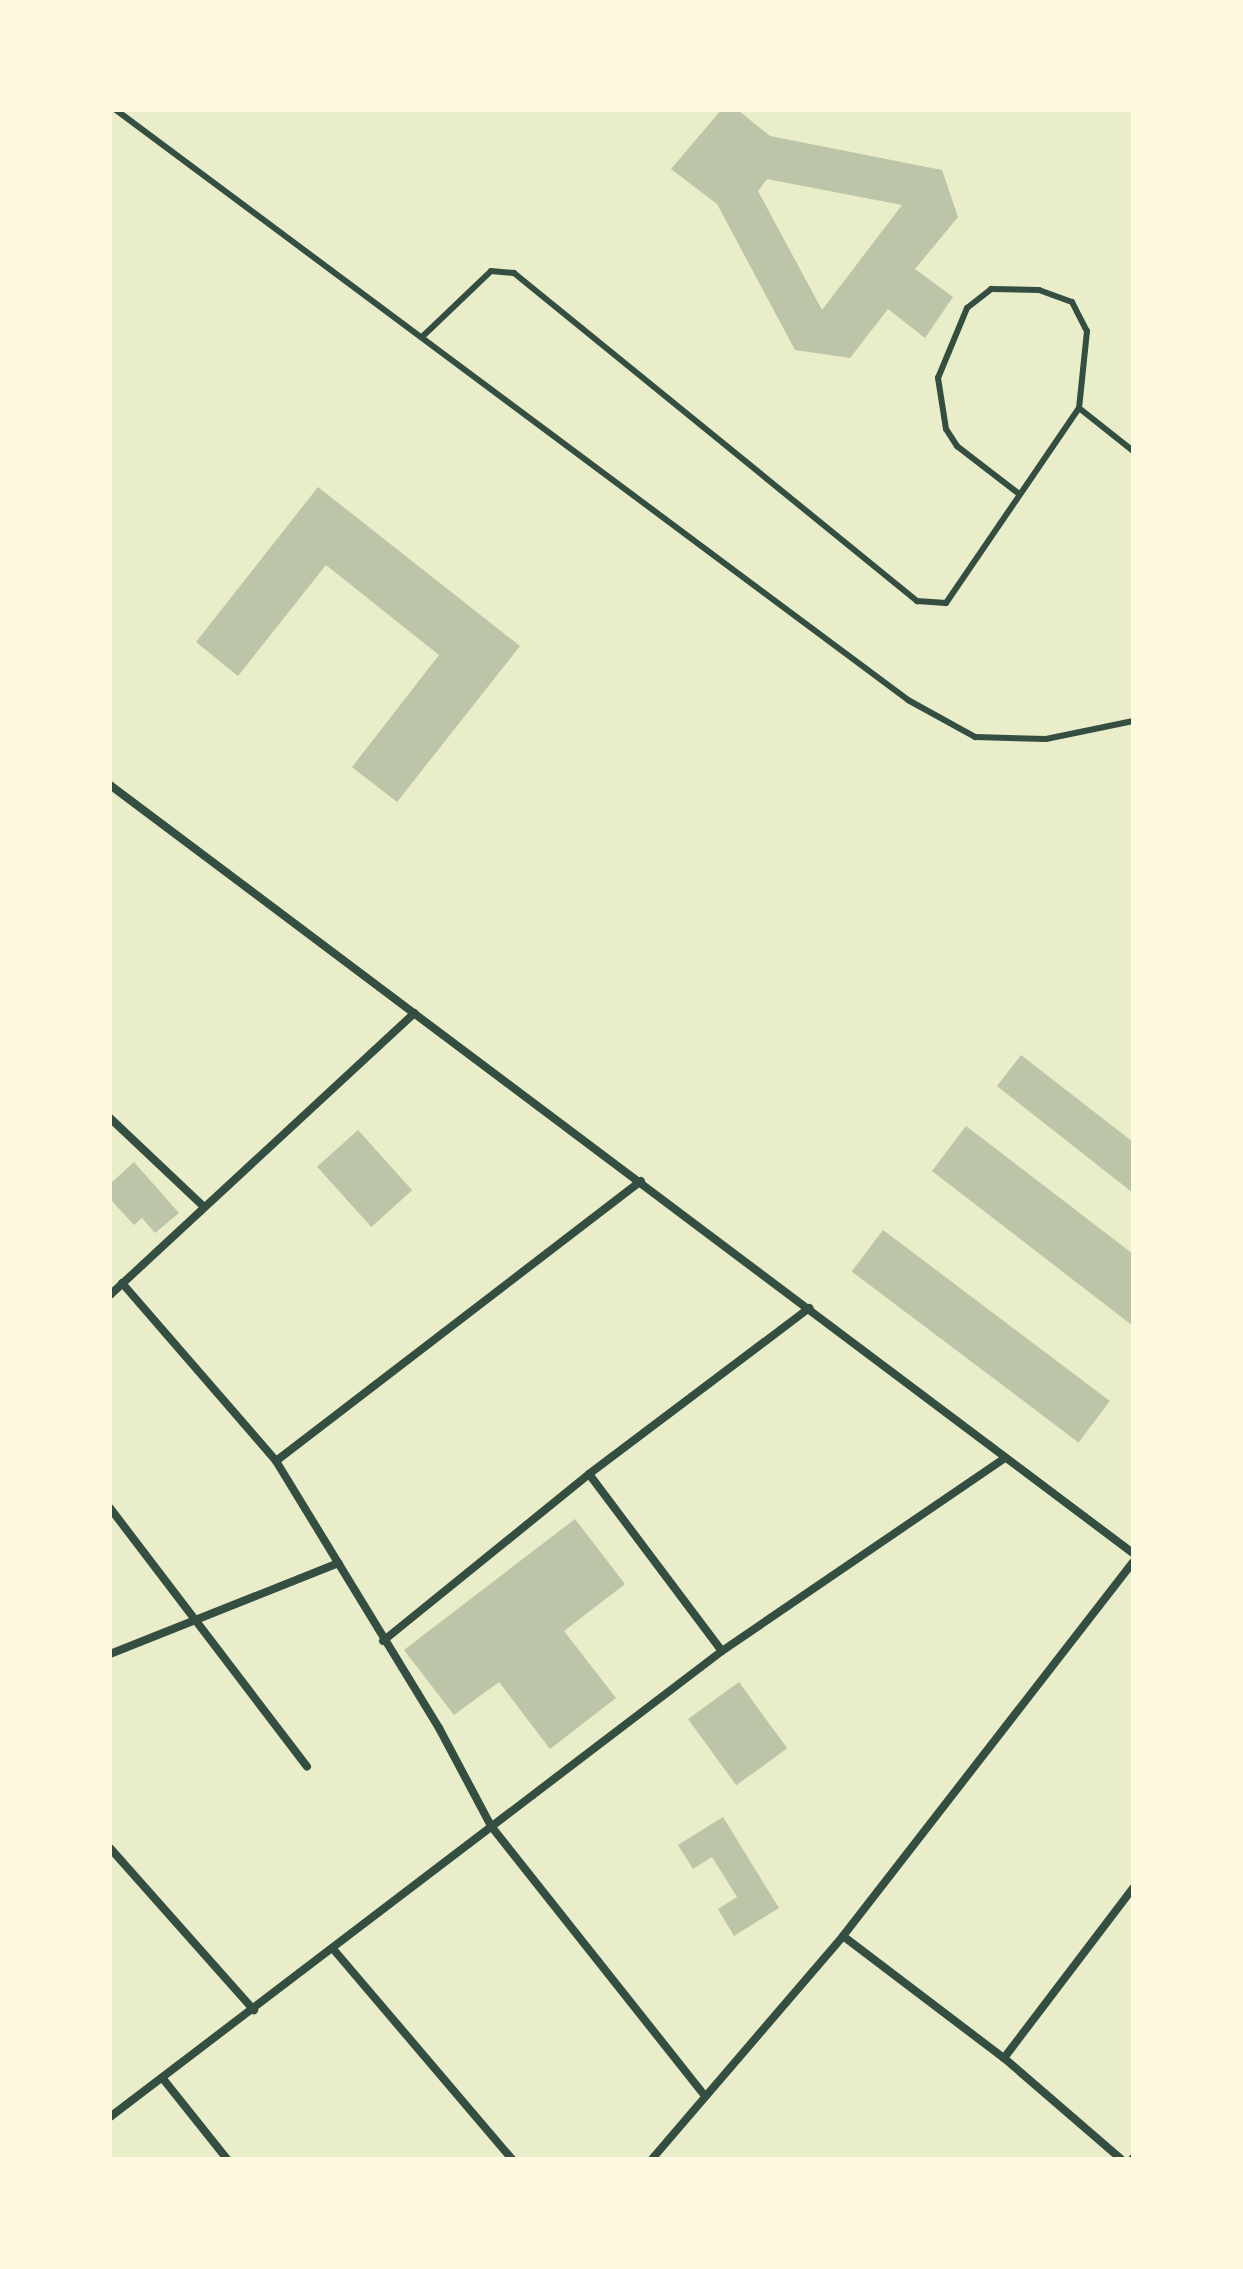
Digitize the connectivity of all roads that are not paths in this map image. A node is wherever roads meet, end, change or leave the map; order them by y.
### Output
1 (116, 110) edge
2 (422, 337) junction
3 (1079, 408) junction
4 (1133, 451) edge
5 (1018, 493) junction
6 (1133, 721) edge
7 (110, 785) edge
8 (415, 1013) junction
9 (110, 1118) edge
10 (641, 1181) junction
11 (204, 1207) junction
12 (122, 1283) junction
13 (110, 1295) edge
14 (809, 1308) junction
15 (1005, 1458) junction
16 (276, 1461) junction
17 (589, 1474) junction
18 (110, 1508) edge
19 (1133, 1553) edge
20 (1133, 1562) edge
21 (339, 1563) junction
22 (200, 1621) junction
23 (383, 1641) junction
24 (722, 1651) junction
25 (110, 1654) edge
26 (307, 1767) dead end
27 (491, 1826) junction
28 (110, 1848) edge
29 (1133, 1888) edge
30 (843, 1936) junction
31 (334, 1950) junction
32 (254, 2010) junction
33 (1004, 2058) junction
34 (164, 2080) junction
35 (705, 2096) junction
36 (110, 2117) edge
37 (227, 2159) edge
38 (512, 2159) edge
39 (652, 2159) edge
40 (1121, 2159) edge

1 - 2 lane
2 - 5 lane
2 - 6 lane
3 - 4 lane
3 - 5 lane
3 - 5 lane
7 - 8 street
8 - 10 street
8 - 11 street
9 - 11 street
10 - 14 street
10 - 16 street
11 - 12 street
12 - 13 street
12 - 16 street
14 - 15 street
14 - 17 street
15 - 19 street
15 - 24 street
16 - 21 street
17 - 23 street
17 - 24 street
18 - 22 street
20 - 30 street
21 - 22 street
21 - 23 street
22 - 25 street
22 - 26 street
23 - 27 street
24 - 27 street
27 - 31 street
27 - 35 street
28 - 32 street
29 - 33 street
30 - 33 street
30 - 35 street
31 - 32 street
31 - 38 street
32 - 34 street
33 - 40 street
34 - 36 street
34 - 37 street
35 - 39 street

